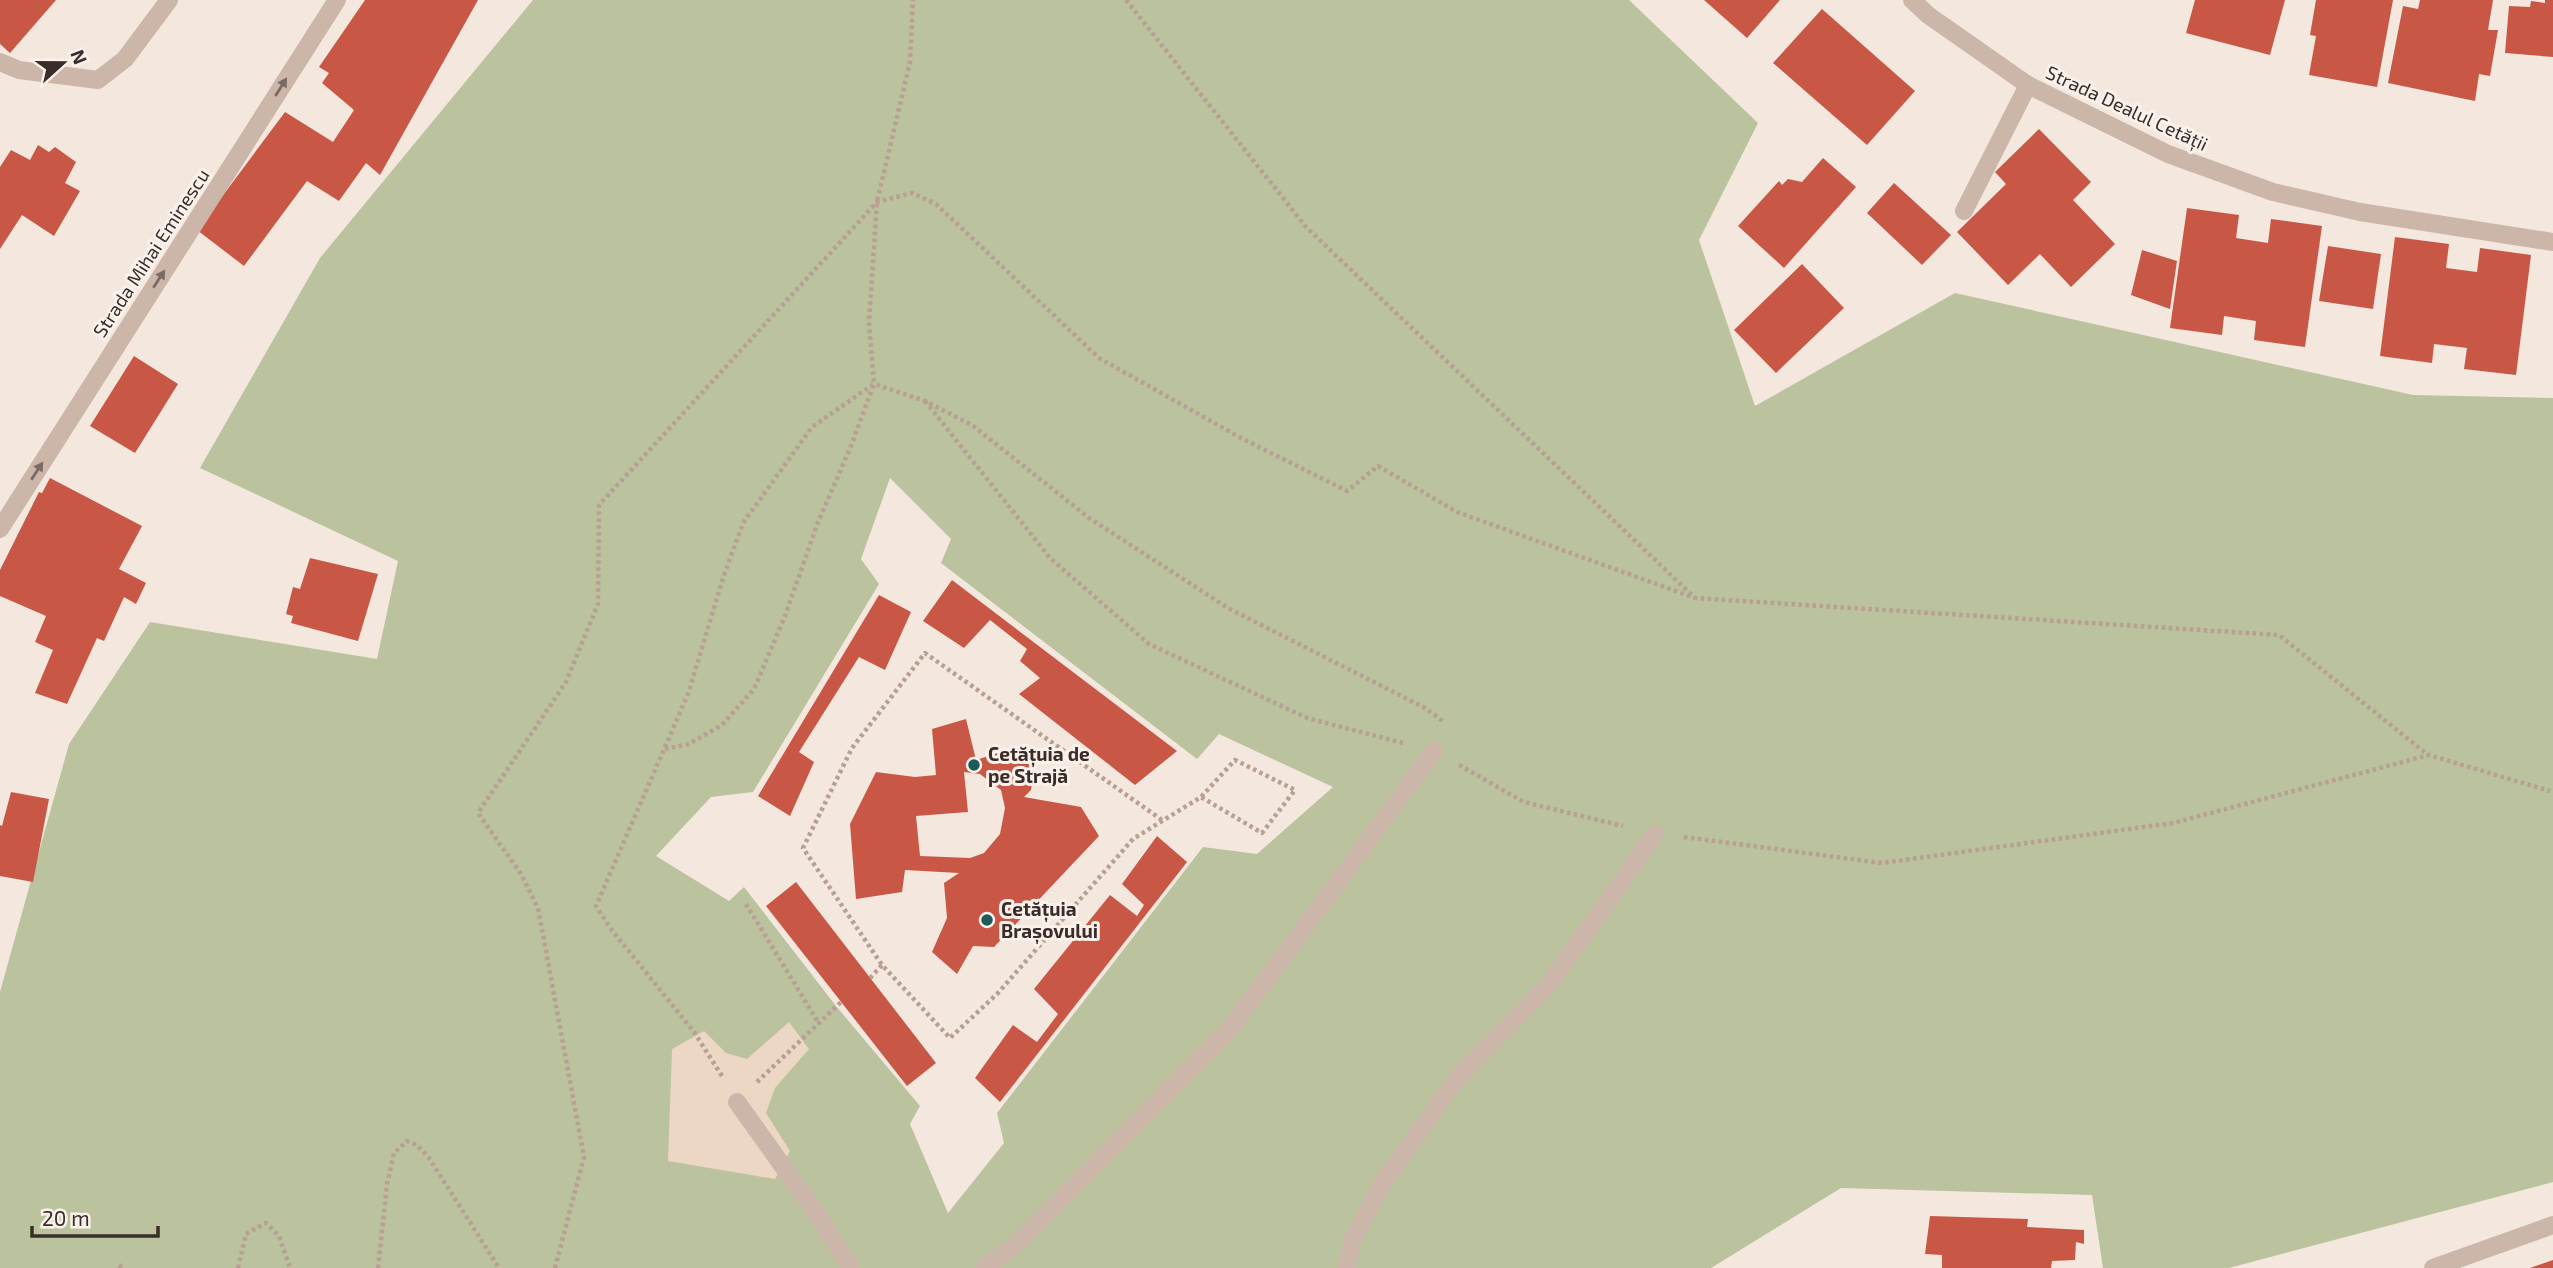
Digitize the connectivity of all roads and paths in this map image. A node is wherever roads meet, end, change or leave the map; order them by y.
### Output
1 (169, 0) edge
2 (337, 0) edge
3 (912, 0) edge
4 (1126, 0) edge
5 (1912, 0) edge
6 (0, 62) edge
7 (2028, 85) junction
8 (877, 202) junction
9 (1964, 211) dead end
10 (2553, 242) edge
11 (874, 384) junction
12 (925, 401) junction
13 (0, 528) edge
14 (1695, 598) junction
15 (664, 749) junction
16 (1434, 751) junction
17 (2429, 755) junction
18 (2550, 792) dead end
19 (1201, 797) junction
20 (1162, 820) junction
21 (1655, 834) junction
22 (746, 904) dead end
23 (882, 965) junction
24 (870, 978) dead end
25 (841, 1002) dead end
26 (818, 1022) junction
27 (737, 1102) junction
28 (2553, 1225) edge
29 (238, 1268) edge
30 (290, 1268) edge
31 (378, 1268) edge
32 (499, 1268) edge
33 (555, 1268) edge
34 (851, 1268) edge
35 (984, 1268) edge
36 (1347, 1268) edge
37 (2433, 1268) edge

1 - 6 street
13 -> 2 street, Strada Mihai Eminescu
3 - 8 path
4 - 14 path
5 - 7 street, Strada Dealul Cetății
7 - 9 street
7 - 10 street, Strada Dealul Cetății
8 - 11 path
8 - 14 path
8 - 33 path
11 - 12 path
11 - 15 path
11 - 15 path
12 - 16 path
12 - 16 path
14 - 17 path
15 - 27 path
16 - 21 path
16 - 35 street
17 - 18 path
17 - 21 path
19 - 19 path
19 - 20 path
20 - 23 path
20 - 23 path
21 - 36 street
22 - 26 path
23 - 24 path
25 - 26 path
26 - 27 path
27 - 34 street
28 - 37 street
29 - 30 path
31 - 32 path

